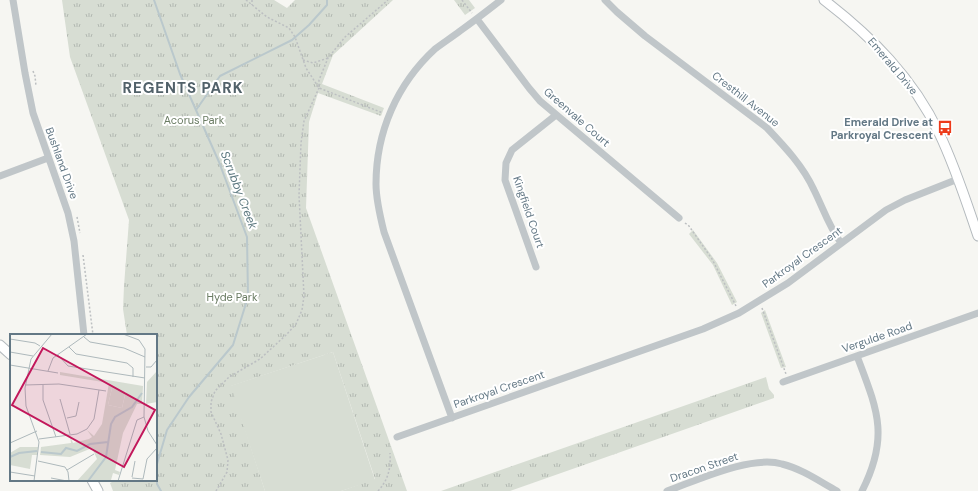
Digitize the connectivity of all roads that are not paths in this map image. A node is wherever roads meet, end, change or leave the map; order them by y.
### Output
1 (13, 0) edge
2 (501, 0) edge
3 (605, 0) edge
4 (824, 0) edge
5 (477, 19) junction
6 (556, 115) junction
7 (48, 158) junction
8 (0, 176) edge
9 (958, 179) junction
10 (679, 218) road end
11 (978, 236) edge
12 (841, 243) junction
13 (536, 267) dead end
14 (978, 313) edge
15 (84, 334) edge
16 (0, 345) edge
17 (10, 354) edge
18 (857, 356) junction
19 (786, 381) road end
20 (452, 418) junction
21 (397, 437) dead end
22 (93, 481) edge
23 (98, 491) edge
24 (667, 491) edge
25 (837, 491) edge
26 (862, 491) edge

1 - 7 street, Bushland Drive
2 - 5 street, Parkroyal Crescent
3 - 12 street, Cresthill Avenue
4 - 9 street, Emerald Drive
5 - 6 street, Greenvale Court
5 - 20 street, Parkroyal Crescent
6 - 10 street, Greenvale Court
6 - 13 street, Kingfield Court
7 - 8 street
7 - 15 street, Bushland Drive
9 - 11 street, Emerald Drive
9 - 12 street, Parkroyal Crescent
12 - 20 street, Parkroyal Crescent
14 - 18 street, Vergulde Road
16 - 17 street
18 - 19 street, Vergulde Road
18 - 26 street
20 - 21 street
22 - 23 street
24 - 25 street, Dracon Street

